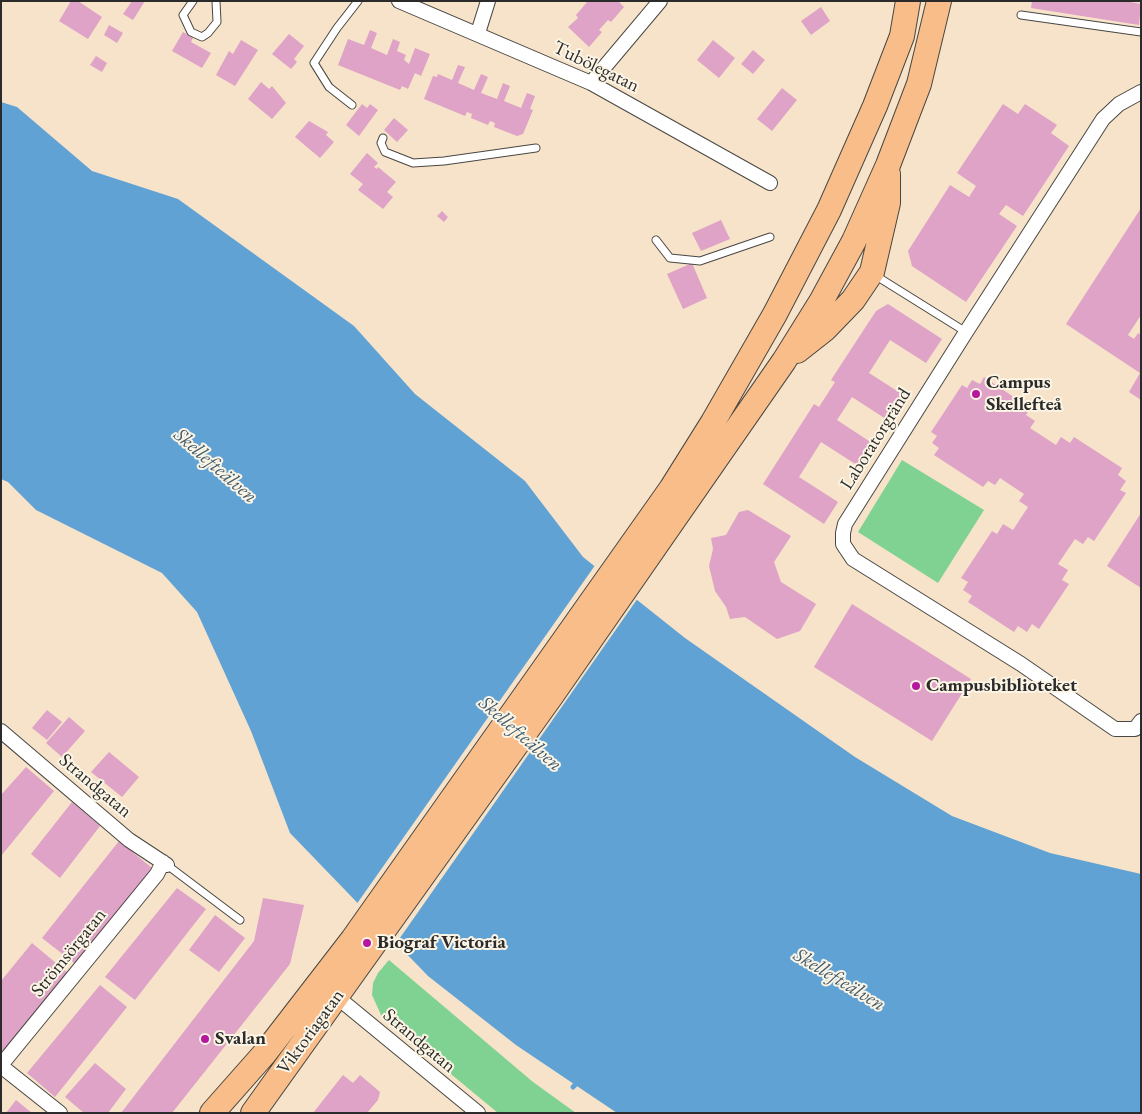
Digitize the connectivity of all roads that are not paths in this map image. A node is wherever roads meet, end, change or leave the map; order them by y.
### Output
1 (193, 1) edge
2 (216, 1) edge
3 (358, 1) edge
4 (399, 1) edge
5 (488, 1) edge
6 (660, 1) edge
7 (908, 1) edge
8 (939, 1) edge
9 (1021, 15) dead end
10 (1141, 32) edge
11 (478, 33) junction
12 (591, 83) junction
13 (1141, 92) edge
14 (352, 105) dead end
15 (383, 138) dead end
16 (536, 148) dead end
17 (888, 165) junction
18 (770, 183) dead end
19 (770, 237) dead end
20 (656, 240) dead end
21 (872, 272) junction
22 (966, 332) junction
23 (784, 361) junction
24 (640, 550) junction
25 (1141, 721) edge
26 (1, 732) edge
27 (165, 864) junction
28 (240, 920) dead end
29 (361, 945) junction
30 (337, 997) junction
31 (1, 1066) edge
32 (60, 1113) edge
33 (212, 1113) edge
34 (253, 1113) edge
35 (478, 1113) edge

1 - 2 lane
3 - 14 lane
4 - 11 street, Tubölegatan
5 - 11 street
6 - 12 street
7 - 24 highway
8 - 17 highway
9 - 10 lane
11 - 12 street, Tubölegatan
12 - 18 street, Tubölegatan
13 - 22 street, Laboratorgränd
15 - 16 lane
17 - 21 highway
17 - 23 highway
19 - 20 lane
21 - 22 lane
21 - 23 highway
22 - 25 street, Laboratorgränd
23 - 24 highway
24 - 29 highway
26 - 27 street, Strandgatan
27 - 28 lane
27 - 31 street, Strömsörgatan
29 - 30 highway, Viktoriagatan
29 - 33 highway, Viktoriagatan
30 - 34 highway, Viktoriagatan
30 - 35 street, Strandgatan
31 - 32 street

